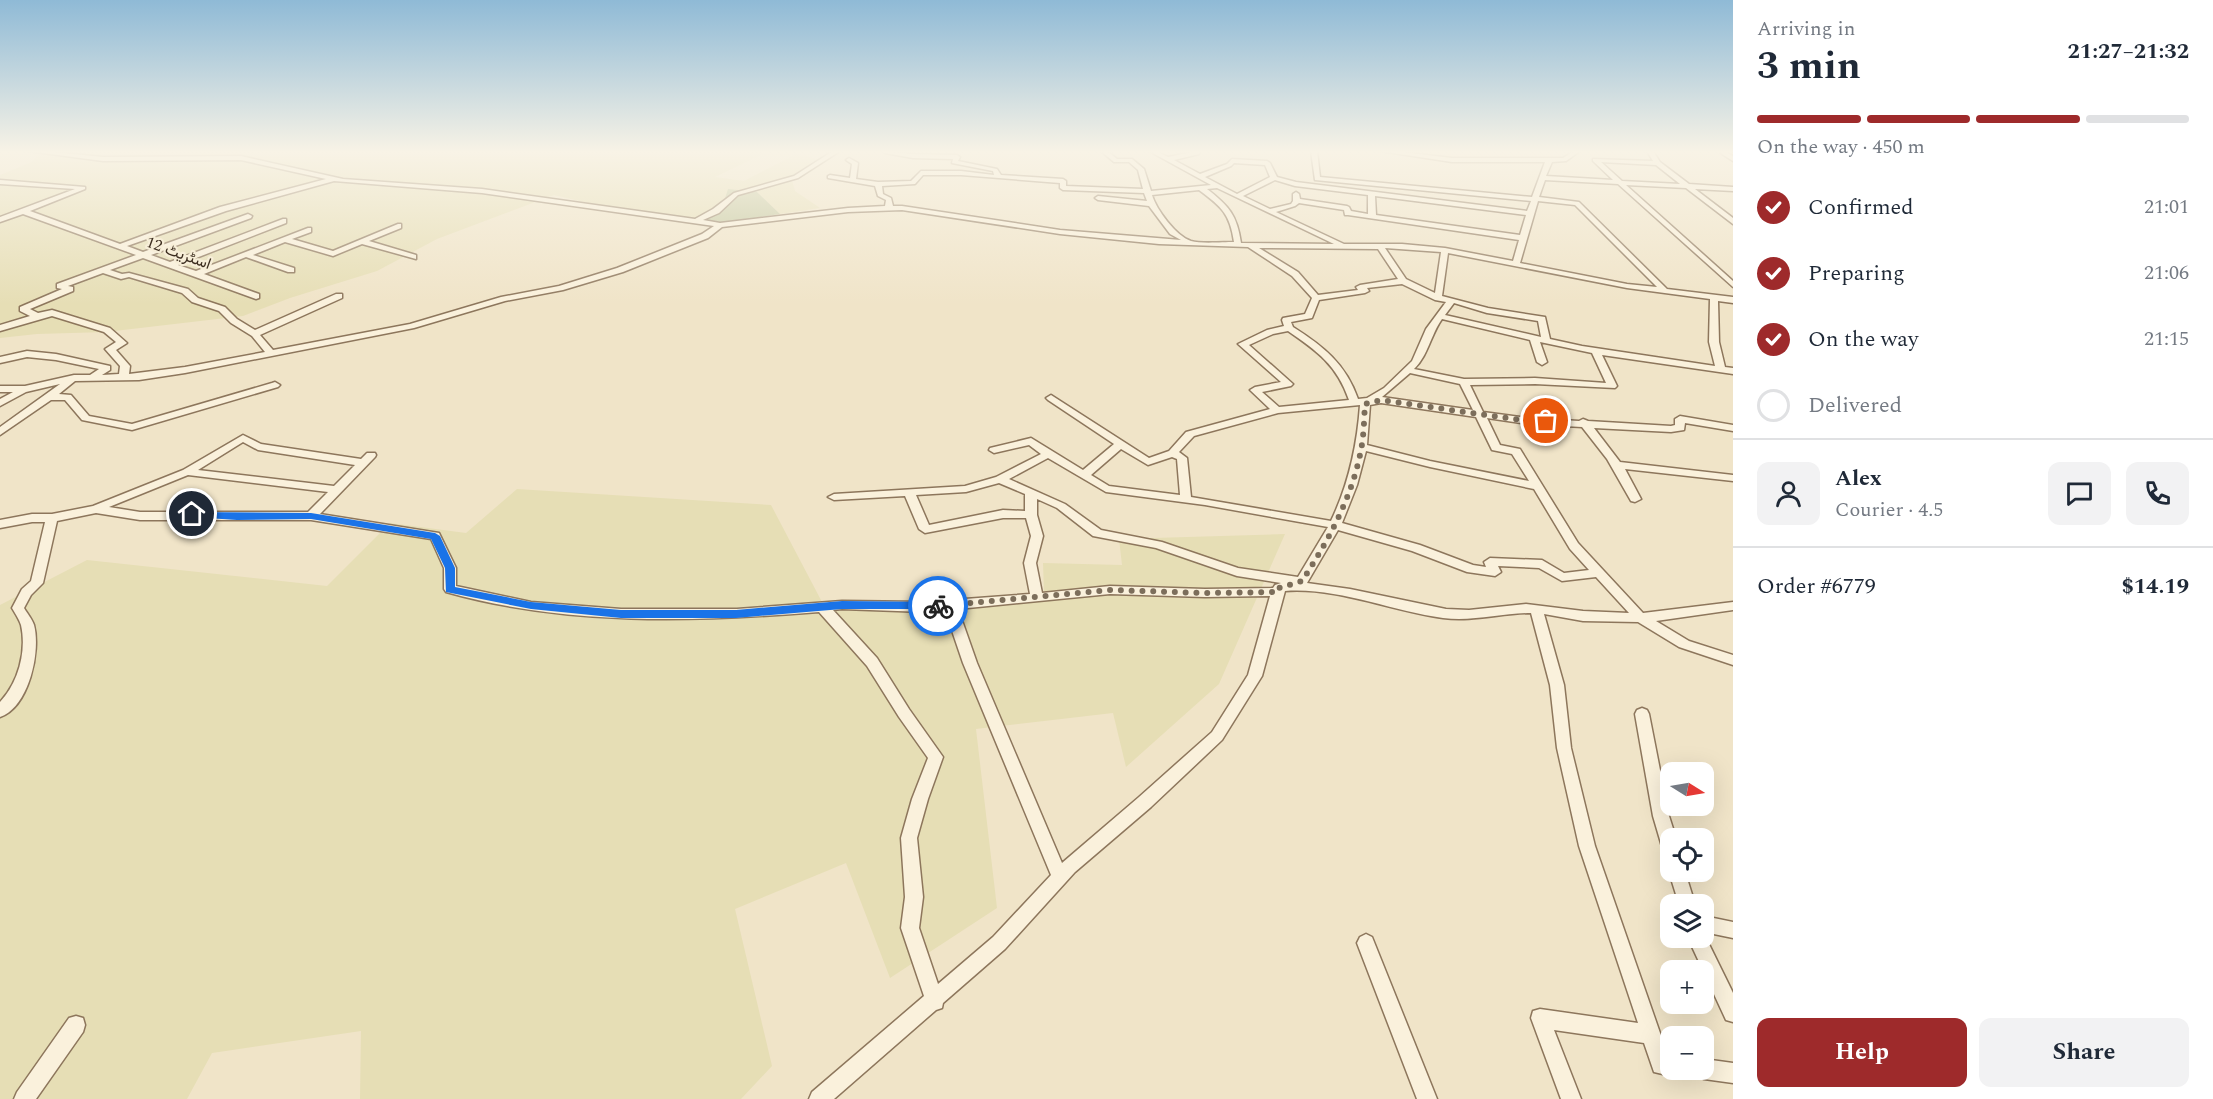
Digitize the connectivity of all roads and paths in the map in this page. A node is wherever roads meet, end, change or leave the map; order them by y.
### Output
1 (46, 202) edge
2 (248, 202) edge
3 (560, 202) edge
4 (726, 202) edge
5 (871, 202) edge
6 (889, 202) edge
7 (1134, 202) edge
8 (1220, 202) edge
9 (1250, 202) edge
10 (1296, 202) edge
11 (1306, 202) edge
12 (1371, 202) edge
13 (1449, 202) edge
14 (1534, 202) edge
15 (1570, 202) edge
16 (1642, 202) edge
17 (1707, 202) edge
18 (1151, 204) joint
19 (889, 208) junction
20 (869, 209) junction
21 (24, 211) junction
22 (1269, 212) junction
23 (1530, 213) junction
24 (248, 216) dead end
25 (1372, 216) junction
26 (0, 220) edge
27 (283, 221) dead end
28 (695, 222) junction
29 (1733, 222) edge
30 (720, 225) junction
31 (398, 226) dead end
32 (308, 230) dead end
33 (1522, 238) junction
34 (285, 239) junction
35 (363, 242) junction
36 (1188, 242) junction
37 (1238, 244) junction
38 (1250, 245) junction
39 (121, 246) junction
40 (1380, 246) junction
41 (1344, 247) junction
42 (1445, 250) junction
43 (144, 255) junction
44 (246, 255) junction
45 (413, 257) dead end
46 (1516, 264) junction
47 (170, 265) junction
48 (102, 270) junction
49 (291, 270) dead end
50 (197, 274) junction
51 (1403, 281) junction
52 (1733, 285) edge
53 (1664, 290) junction
54 (256, 296) dead end
55 (339, 296) dead end
56 (1714, 297) junction
57 (1316, 298) junction
58 (1445, 299) junction
59 (1733, 300) edge
60 (37, 316) junction
61 (1439, 316) junction
62 (0, 328) edge
63 (1289, 328) junction
64 (255, 334) junction
65 (1534, 338) junction
66 (1546, 341) junction
67 (1596, 351) junction
68 (270, 352) junction
69 (0, 360) edge
70 (1542, 362) dead end
71 (1720, 369) junction
72 (1407, 370) junction
73 (1733, 371) edge
74 (92, 377) junction
75 (124, 377) junction
76 (74, 378) junction
77 (1464, 382) junction
78 (275, 385) dead end
79 (0, 389) edge
80 (25, 389) junction
81 (49, 397) junction
82 (1051, 398) dead end
83 (0, 403) edge
84 (1360, 404) junction
85 (1277, 410) junction
86 (1478, 414) junction
87 (1583, 422) junction
88 (1733, 428) edge
89 (0, 432) edge
90 (1121, 444) junction
91 (1362, 447) junction
92 (994, 450) dead end
93 (1173, 453) junction
94 (1048, 454) junction
95 (1617, 465) junction
96 (187, 472) junction
97 (1083, 476) junction
98 (1733, 478) edge
99 (1000, 479) junction
100 (1535, 486) junction
101 (337, 490) junction
102 (909, 492) junction
103 (1031, 493) junction
104 (834, 497) dead end
105 (1635, 499) dead end
106 (1185, 500) junction
107 (96, 509) junction
108 (1031, 515) junction
109 (311, 516) junction
110 (52, 518) junction
111 (0, 524) edge
112 (1335, 525) junction
113 (1599, 573) junction
114 (1302, 581) junction
115 (1279, 590) junction
116 (1036, 598) junction
117 (950, 605) junction
118 (1733, 606) edge
119 (822, 607) junction
120 (1536, 609) junction
121 (1640, 617) junction
122 (1733, 660) edge
123 (0, 711) edge
124 (1642, 714) dead end
125 (1665, 828) edge
126 (1060, 877) junction
127 (1714, 926) edge
128 (1733, 930) edge
129 (1366, 943) dead end
130 (1702, 948) edge
131 (935, 1001) junction
132 (1733, 1013) edge
133 (76, 1025) dead end
134 (1651, 1035) junction
135 (1660, 1062) edge
136 (1714, 1070) edge
137 (1733, 1072) edge
138 (24, 1099) edge
139 (819, 1099) edge
140 (1427, 1099) edge
141 (1571, 1099) edge

1 - 21 street
2 - 39 street
3 - 28 street
4 - 28 street
5 - 20 street
6 - 19 street
7 - 18 street
8 - 37 street
9 - 22 street
10 - 22 street
11 - 25 street
12 - 25 street
13 - 23 street
14 - 23 street
15 - 53 street
16 - 52 street
17 - 29 street
18 - 36 street
19 - 20 street
19 - 36 street
20 - 30 street
21 - 26 street
21 - 39 street, اسٹریٹ 12
22 - 41 street
23 - 33 street
24 - 43 street
25 - 33 street
27 - 47 street
28 - 30 street
30 - 68 street
31 - 35 street
32 - 34 street
33 - 46 street
34 - 35 street
34 - 44 street
35 - 45 street
36 - 37 street
37 - 38 street
38 - 41 street
38 - 57 street
39 - 43 street, اسٹریٹ 12
40 - 41 street
40 - 42 street
40 - 51 street
42 - 46 street
42 - 58 street
43 - 47 street, اسٹریٹ 12
43 - 48 street
44 - 49 street
44 - 50 street
46 - 53 street
47 - 50 street, اسٹریٹ 12
48 - 60 street
48 - 64 street
50 - 54 street, اسٹریٹ 12
51 - 57 street
51 - 58 street
53 - 56 street
55 - 64 street
56 - 59 street
56 - 71 street
57 - 63 street
58 - 61 street
58 - 66 street
60 - 62 street
60 - 75 street
61 - 65 street
61 - 72 street
63 - 84 street
63 - 85 street
64 - 68 street
65 - 66 street
65 - 70 street
66 - 67 street
67 - 71 street
67 - 77 street
68 - 75 street
69 - 74 street
71 - 73 street
72 - 77 street
72 - 84 street
74 - 75 street
74 - 76 street
76 - 80 street
76 - 81 street
77 - 86 street
78 - 81 street
79 - 80 street
80 - 83 street
81 - 89 street
82 - 90 street
84 - 85 street
84 - 86 street
84 - 91 street
85 - 93 street
86 - 87 street
86 - 100 street
87 - 88 street
87 - 95 street
90 - 93 street
90 - 97 street
91 - 100 street
91 - 112 street
92 - 94 street
93 - 106 street
94 - 97 street
94 - 99 street
95 - 98 street
95 - 105 street
96 - 101 street
96 - 101 street
96 - 107 street
97 - 106 street
99 - 102 street
99 - 103 street
100 - 113 street
101 - 109 street
102 - 104 street
102 - 108 street
103 - 108 street
103 - 114 street
106 - 112 street
107 - 109 street
107 - 110 street
108 - 116 street
109 - 119 street
110 - 111 street
110 - 123 street
112 - 113 street
112 - 114 street
113 - 121 street
114 - 115 street
115 - 116 street
115 - 120 street
115 - 126 street
116 - 117 street
117 - 119 street
117 - 126 street
118 - 121 street
119 - 131 street
120 - 121 street
120 - 134 street
121 - 122 street
124 - 125 street
126 - 131 street
127 - 128 street
129 - 140 street
130 - 132 street
131 - 139 street
133 - 138 street
134 - 135 street
134 - 141 street
136 - 137 street

